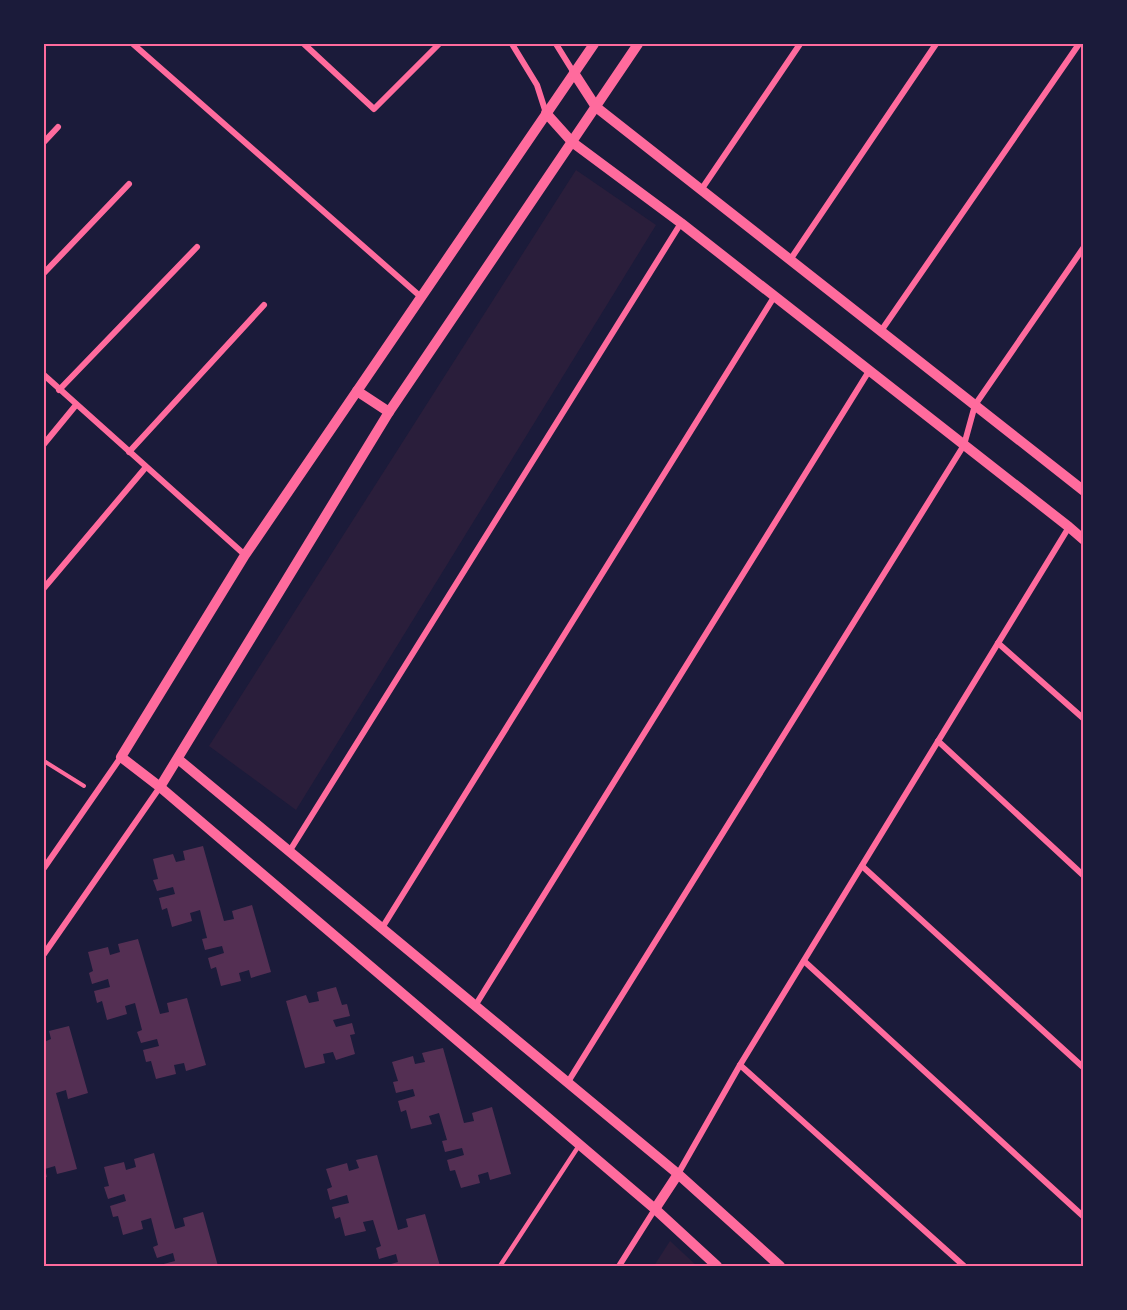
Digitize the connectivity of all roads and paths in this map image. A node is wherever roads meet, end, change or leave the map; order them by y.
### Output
1 (133, 44) edge
2 (304, 44) edge
3 (439, 44) edge
4 (512, 44) edge
5 (556, 44) edge
6 (594, 44) edge
7 (638, 44) edge
8 (800, 44) edge
9 (936, 44) edge
10 (1078, 44) edge
11 (574, 73) junction
12 (596, 107) junction
13 (546, 113) junction
14 (58, 127) dead end
15 (44, 142) edge
16 (572, 142) junction
17 (129, 184) dead end
18 (701, 190) junction
19 (681, 223) junction
20 (197, 247) dead end
21 (1083, 247) edge
22 (790, 260) junction
23 (44, 273) edge
24 (421, 297) junction
25 (774, 297) junction
26 (264, 305) dead end
27 (880, 331) junction
28 (869, 371) junction
29 (44, 375) edge
30 (59, 390) junction
31 (357, 391) junction
32 (76, 405) junction
33 (975, 405) junction
34 (389, 412) junction
35 (44, 444) edge
36 (964, 446) junction
37 (129, 452) junction
38 (146, 467) junction
39 (1083, 491) edge
40 (1069, 527) junction
41 (1083, 540) edge
42 (245, 555) junction
43 (44, 588) edge
44 (998, 643) junction
45 (1083, 719) edge
46 (938, 741) junction
47 (121, 757) junction
48 (178, 759) junction
49 (44, 761) edge
50 (160, 787) junction
51 (95, 793) junction
52 (290, 852) junction
53 (862, 866) junction
54 (44, 868) edge
55 (1083, 876) edge
56 (382, 928) junction
57 (44, 954) edge
58 (804, 961) junction
59 (475, 1006) junction
60 (740, 1065) junction
61 (1083, 1068) edge
62 (568, 1082) junction
63 (580, 1144) junction
64 (678, 1174) junction
65 (656, 1209) junction
66 (1083, 1217) edge
67 (500, 1266) edge
68 (619, 1266) edge
69 (717, 1266) edge
70 (780, 1266) edge
71 (964, 1266) edge

1 - 24 street
2 - 3 street
4 - 13 street
5 - 11 street
6 - 11 street
7 - 12 street
8 - 18 street
9 - 22 street
10 - 27 street
11 - 12 street
11 - 13 street
12 - 16 street
12 - 18 street
13 - 16 street
13 - 24 street
14 - 15 street
16 - 19 street
16 - 34 street
17 - 23 street
18 - 22 street
19 - 25 street
19 - 52 street
20 - 30 street
21 - 33 street
22 - 27 street
24 - 31 street
25 - 28 street
25 - 56 street
26 - 37 street
27 - 33 street
28 - 36 street
28 - 59 street
29 - 30 street
30 - 32 street
31 - 34 street
31 - 42 street
32 - 35 street
32 - 37 street
33 - 36 street
33 - 39 street
34 - 48 street
36 - 40 street
36 - 62 street
37 - 38 street
38 - 42 street
38 - 43 street
40 - 41 street
40 - 44 street
42 - 47 street
44 - 45 street
44 - 46 street
46 - 53 street
46 - 55 street
47 - 50 street
47 - 51 street
48 - 50 street
48 - 52 street
49 - 51 path
50 - 57 street
50 - 63 street
51 - 54 street
52 - 56 street
53 - 58 street
53 - 61 street
56 - 59 street
58 - 60 street
58 - 66 street
59 - 62 street
60 - 64 street
60 - 71 street
62 - 64 street
63 - 65 street
63 - 67 lane
64 - 65 street
64 - 70 street
65 - 68 street
65 - 69 street

